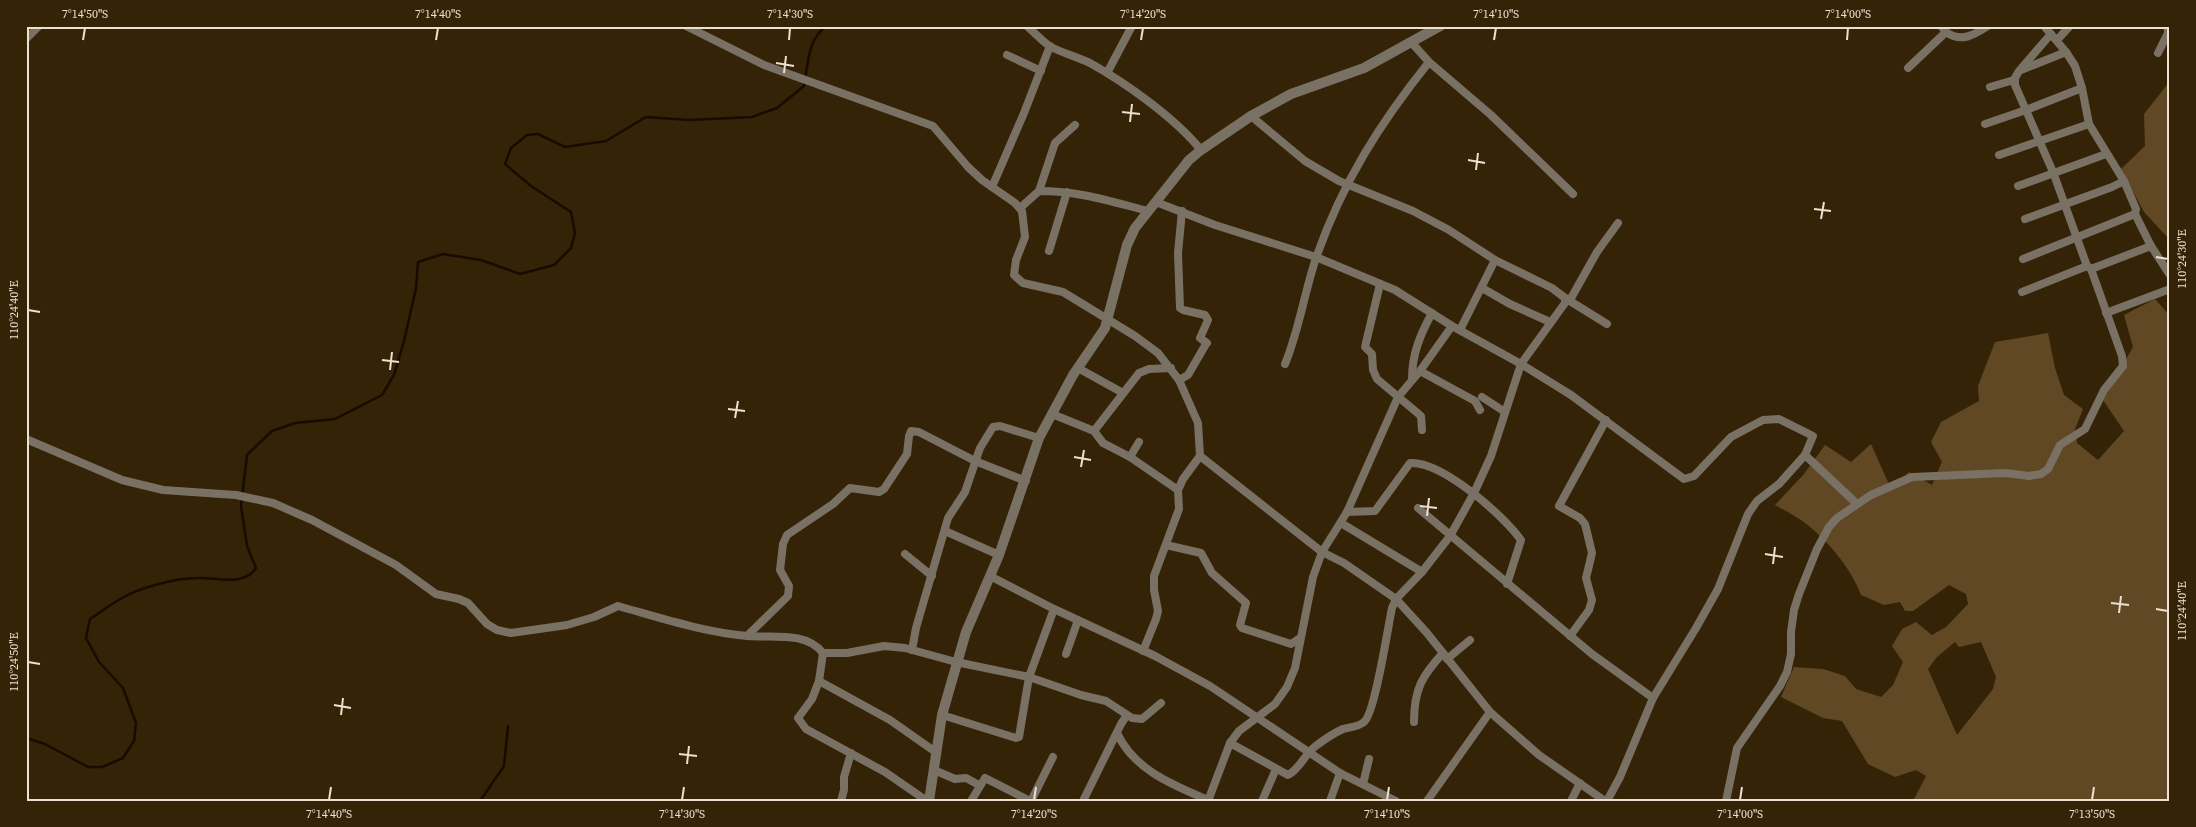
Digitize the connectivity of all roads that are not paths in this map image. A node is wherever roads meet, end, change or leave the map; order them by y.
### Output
1 (39, 26) edge
2 (686, 26) edge
3 (1132, 26) edge
4 (1440, 26) edge
5 (1988, 26) edge
6 (2044, 26) edge
7 (2070, 26) edge
8 (2166, 26) edge
9 (1028, 27) edge
10 (1943, 29) edge
11 (2054, 37) junction
12 (26, 39) edge
13 (1412, 42) junction
14 (1050, 46) junction
15 (2066, 52) junction
16 (2158, 53) dead end
17 (1007, 55) dead end
18 (1429, 62) junction
19 (1908, 68) dead end
20 (1041, 71) junction
21 (2019, 71) junction
22 (1107, 73) junction
23 (2014, 80) junction
24 (1990, 87) dead end
25 (2082, 88) junction
26 (2026, 110) junction
27 (1251, 116) junction
28 (1986, 124) dead end
29 (2089, 124) junction
30 (1075, 125) dead end
31 (2039, 140) junction
32 (1201, 150) junction
33 (2106, 154) junction
34 (1999, 155) dead end
35 (2052, 172) junction
36 (2124, 181) junction
37 (1346, 184) junction
38 (2018, 186) dead end
39 (992, 187) junction
40 (1039, 191) junction
41 (1067, 192) junction
42 (1573, 194) dead end
43 (1156, 202) junction
44 (2064, 206) junction
45 (1020, 208) junction
46 (1148, 211) junction
47 (1182, 211) junction
48 (2135, 214) junction
49 (2025, 219) dead end
50 (1618, 224) dead end
51 (2077, 236) junction
52 (2151, 246) junction
53 (1049, 251) dead end
54 (1316, 257) junction
55 (2023, 259) dead end
56 (1495, 260) junction
57 (2089, 268) junction
58 (2170, 275) edge
59 (1380, 284) junction
60 (1482, 288) junction
61 (2170, 289) edge
62 (2022, 292) dead end
63 (1568, 299) junction
64 (1432, 313) junction
65 (2106, 313) junction
66 (1107, 319) junction
67 (1550, 322) junction
68 (1607, 324) dead end
69 (1452, 326) junction
70 (1460, 330) junction
71 (1285, 364) dead end
72 (1520, 364) junction
73 (1078, 368) junction
74 (1170, 368) junction
75 (1420, 371) junction
76 (1412, 379) junction
77 (1179, 380) junction
78 (1123, 393) junction
79 (1398, 397) junction
80 (1505, 412) junction
81 (1052, 414) junction
82 (1606, 420) junction
83 (1422, 430) dead end
84 (1094, 431) junction
85 (1039, 438) junction
86 (26, 439) edge
87 (1139, 442) dead end
88 (1200, 456) junction
89 (1805, 456) junction
90 (1130, 457) junction
91 (975, 461) junction
92 (1026, 481) junction
93 (1178, 490) junction
94 (1474, 493) junction
95 (1856, 503) junction
96 (1418, 508) dead end
97 (1347, 512) junction
98 (1341, 523) junction
99 (945, 531) junction
100 (1451, 534) junction
101 (1166, 545) junction
102 (1322, 552) junction
103 (905, 554) dead end
104 (999, 555) junction
105 (1422, 572) junction
106 (932, 576) junction
107 (990, 576) junction
108 (1507, 584) junction
109 (1396, 599) junction
110 (1054, 609) junction
111 (1078, 620) junction
112 (747, 636) junction
113 (1570, 636) junction
114 (1300, 638) junction
115 (1470, 640) dead end
116 (912, 650) junction
117 (1144, 651) junction
118 (823, 653) junction
119 (1066, 654) dead end
120 (1445, 656) junction
121 (956, 662) junction
122 (1029, 676) junction
123 (819, 680) junction
124 (1653, 698) junction
125 (1161, 703) dead end
126 (1490, 712) junction
127 (942, 715) junction
128 (1128, 715) junction
129 (1258, 717) junction
130 (1414, 722) dead end
131 (1117, 733) junction
132 (1230, 743) junction
133 (1308, 751) junction
134 (937, 752) junction
135 (852, 753) junction
136 (1053, 757) dead end
137 (1369, 759) dead end
138 (934, 770) junction
139 (1276, 770) junction
140 (1340, 773) junction
141 (1580, 783) junction
142 (1363, 784) junction
143 (979, 785) junction
144 (1208, 800) edge
145 (841, 801) edge
146 (928, 801) edge
147 (971, 801) edge
148 (1031, 801) edge
149 (1083, 801) edge
150 (1262, 801) edge
151 (1330, 801) edge
152 (1396, 801) edge
153 (1426, 801) edge
154 (1571, 801) edge
155 (1606, 801) edge
156 (1726, 801) edge

1 - 12 street
2 - 39 street
3 - 22 street
4 - 13 street
5 - 10 street
6 - 11 street
7 - 11 street
8 - 16 street
9 - 14 street
10 - 19 street
11 - 15 street
11 - 21 street
13 - 18 street
13 - 27 street
14 - 20 street
14 - 22 street
15 - 21 street
15 - 25 street
17 - 20 street
18 - 37 street
18 - 42 street
20 - 39 street
21 - 23 street
22 - 32 street
23 - 24 street
23 - 26 street
25 - 26 street
25 - 29 street
26 - 28 street
26 - 31 street
27 - 32 street
27 - 37 street
29 - 31 street
29 - 33 street
30 - 40 street
31 - 34 street
31 - 35 street
32 - 43 street
33 - 35 street
33 - 36 street
35 - 38 street
35 - 44 street
36 - 44 street
36 - 48 street
37 - 54 street
37 - 56 street
39 - 45 street
40 - 41 street
40 - 45 street
41 - 46 street
41 - 53 street
43 - 46 street
43 - 47 street
44 - 49 street
44 - 51 street
45 - 66 street
46 - 66 street
47 - 54 street
47 - 77 street
48 - 51 street
48 - 52 street
50 - 63 street
51 - 55 street
51 - 57 street
52 - 57 street
52 - 58 street
54 - 59 street
54 - 71 street
56 - 60 street
56 - 63 street
57 - 62 street
57 - 65 street
59 - 64 street
59 - 79 street
60 - 67 street
60 - 70 street
61 - 65 street
63 - 67 street
63 - 68 street
64 - 69 street
64 - 76 street
65 - 95 street
66 - 73 street
66 - 74 street
67 - 72 street
69 - 70 street
69 - 75 street
70 - 72 street
72 - 80 street
72 - 82 street
73 - 78 street
73 - 81 street
74 - 77 street
74 - 78 street
75 - 76 street
75 - 80 street
76 - 79 street
77 - 88 street
78 - 84 street
79 - 83 street
79 - 97 street
80 - 94 street
81 - 84 street
81 - 85 street
82 - 89 street
82 - 113 street
84 - 90 street
85 - 91 street
85 - 92 street
86 - 112 street
87 - 90 street
88 - 93 street
88 - 102 street
89 - 95 street
89 - 124 street
90 - 93 street
91 - 92 street
91 - 99 street
91 - 112 street
92 - 104 street
93 - 101 street
94 - 97 street
94 - 100 street
94 - 108 street
95 - 156 street
96 - 100 street
97 - 98 street
98 - 102 street
98 - 105 street
99 - 104 street
99 - 106 street
100 - 105 street
100 - 108 street
101 - 114 street
101 - 117 street
102 - 109 street
102 - 114 street
103 - 106 street
104 - 107 street
105 - 109 street
106 - 116 street
107 - 110 street
107 - 121 street
108 - 113 street
109 - 120 street
109 - 133 street
110 - 111 street
110 - 122 street
111 - 117 street
111 - 119 street
112 - 118 street
113 - 124 street
114 - 129 street
115 - 120 street
116 - 118 street
116 - 121 street
117 - 129 street
118 - 123 street
120 - 126 street
120 - 130 street
121 - 122 street
121 - 127 street
122 - 127 street
122 - 128 street
123 - 134 street
123 - 135 street
124 - 155 street
125 - 128 street
126 - 141 street
126 - 153 street
127 - 134 street
128 - 131 street
129 - 132 street
129 - 133 street
131 - 144 street
131 - 149 street
132 - 139 street
132 - 144 street
133 - 139 street
133 - 140 street
134 - 138 street
135 - 145 street
135 - 146 street
136 - 148 street
137 - 142 street
138 - 143 street
138 - 146 street
139 - 150 street
140 - 142 street
140 - 151 street
141 - 154 street
141 - 155 street
142 - 152 street
143 - 147 street
143 - 148 street

